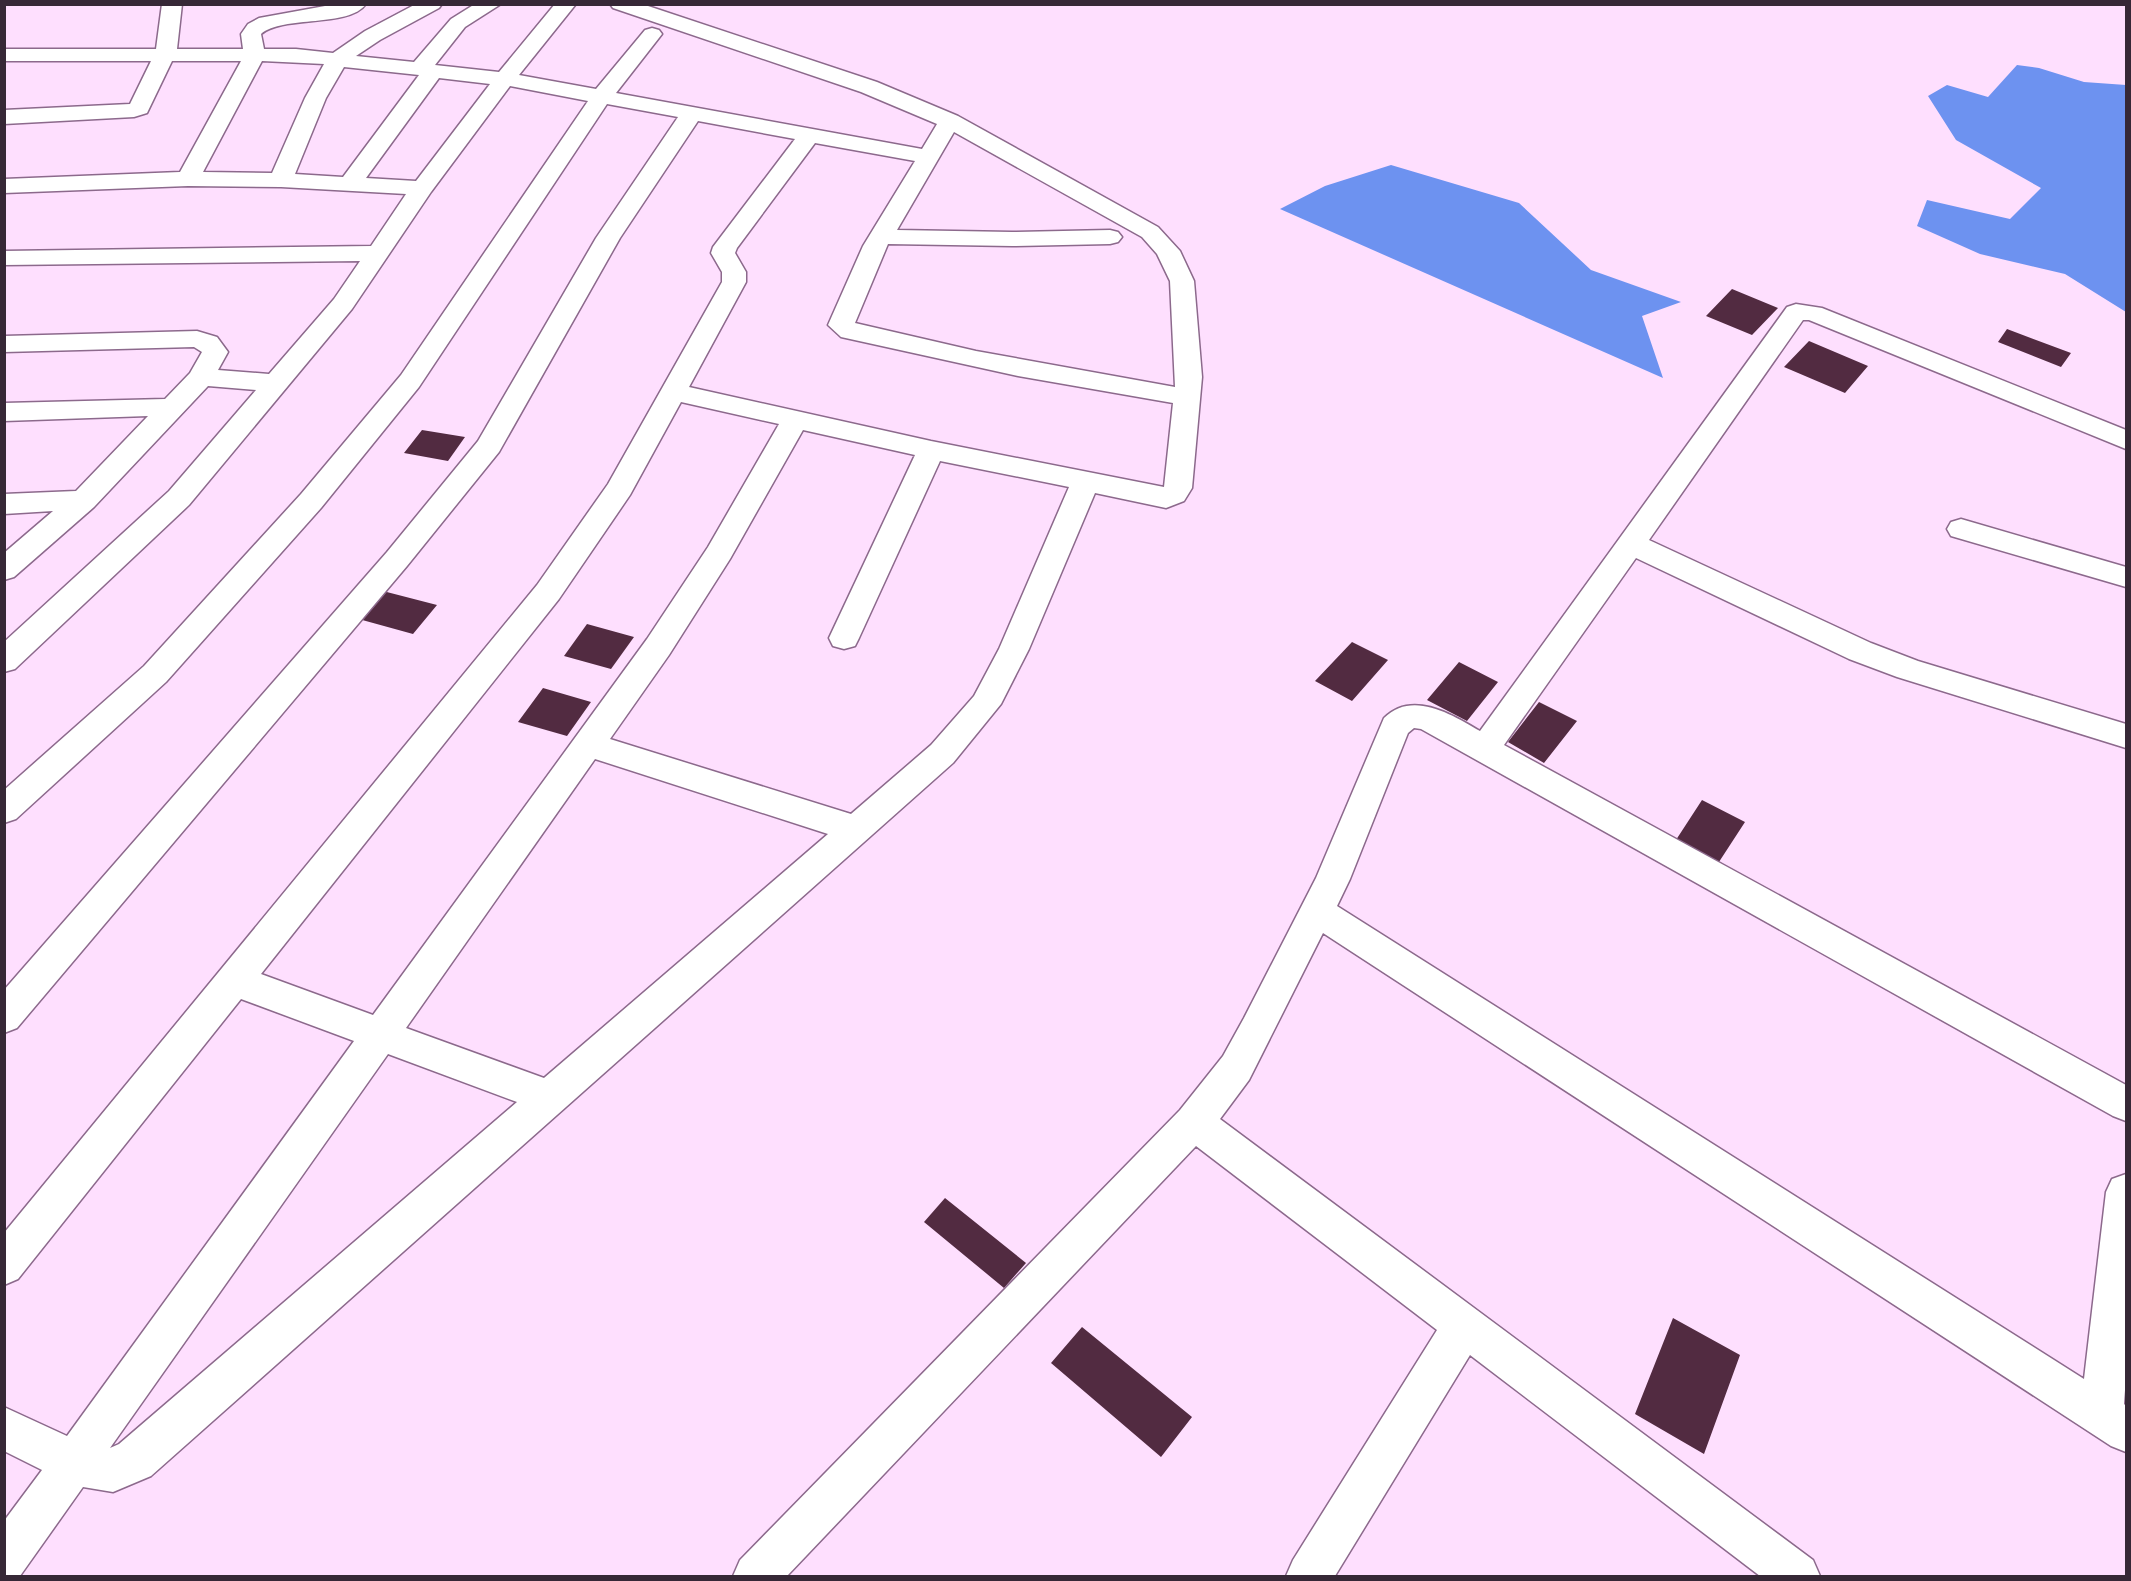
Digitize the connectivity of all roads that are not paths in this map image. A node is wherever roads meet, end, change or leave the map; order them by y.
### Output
1 (172, 4) edge
2 (356, 4) edge
3 (432, 4) edge
4 (491, 4) edge
5 (566, 4) edge
6 (620, 4) edge
7 (652, 34) dead end
8 (166, 53) junction
9 (255, 54) junction
10 (4, 55) edge
11 (339, 59) junction
12 (427, 70) junction
13 (505, 79) junction
14 (602, 96) junction
15 (692, 112) junction
16 (4, 117) edge
17 (950, 121) junction
18 (809, 136) junction
19 (929, 157) junction
20 (188, 179) junction
21 (282, 180) junction
22 (350, 183) junction
23 (4, 186) edge
24 (422, 188) junction
25 (881, 237) junction
26 (1110, 237) dead end
27 (380, 253) junction
28 (4, 258) edge
29 (4, 344) edge
30 (201, 377) junction
31 (277, 383) junction
32 (674, 392) junction
33 (1186, 397) junction
34 (172, 407) junction
35 (4, 412) edge
36 (795, 419) junction
37 (2127, 440) edge
38 (931, 450) junction
39 (1085, 482) junction
40 (84, 500) junction
41 (4, 504) edge
42 (1961, 529) dead end
43 (1632, 544) junction
44 (4, 570) edge
45 (2127, 577) edge
46 (844, 638) dead end
47 (4, 661) edge
48 (2127, 736) edge
49 (588, 745) junction
50 (1484, 748) junction
51 (4, 810) edge
52 (855, 829) junction
53 (1317, 911) junction
54 (234, 980) junction
55 (4, 1017) edge
56 (382, 1034) junction
57 (549, 1097) junction
58 (2127, 1104) edge
59 (1194, 1122) junction
60 (2127, 1192) edge
61 (4, 1265) edge
62 (1464, 1325) junction
63 (2114, 1422) edge
64 (4, 1428) edge
65 (76, 1461) junction
66 (4, 1560) edge
67 (756, 1576) edge
68 (1309, 1576) edge
69 (1797, 1576) edge

1 - 8 street
2 - 9 street
3 - 11 street
4 - 12 street
5 - 13 street
6 - 17 street
7 - 14 street
8 - 9 street
8 - 10 street
8 - 16 street
9 - 11 street
9 - 20 street
11 - 12 street
11 - 21 street
12 - 13 street
12 - 22 street
13 - 14 street
13 - 24 street
14 - 15 street
14 - 51 street
15 - 18 street
15 - 55 street
17 - 19 street
17 - 33 street
18 - 19 street
18 - 32 street
19 - 25 street
20 - 21 street
20 - 23 street
21 - 22 street
22 - 24 street
24 - 27 street
25 - 26 street
25 - 33 street
27 - 28 street
27 - 31 street
29 - 30 street
30 - 31 street
30 - 34 street
31 - 47 street
32 - 36 street
32 - 54 street
33 - 39 street
34 - 35 street
34 - 40 street
36 - 38 street
36 - 49 street
37 - 43 street
38 - 39 street
38 - 46 street
39 - 52 street
40 - 41 street
40 - 44 street
42 - 45 street
43 - 48 street
43 - 50 street
49 - 52 street
49 - 56 street
50 - 53 street
50 - 58 street
52 - 57 street
53 - 59 street
53 - 63 street
54 - 56 street
54 - 61 street
56 - 57 street
56 - 65 street
57 - 65 street
59 - 62 street
59 - 67 street
60 - 63 street
62 - 68 street
62 - 69 street
64 - 65 street
65 - 66 street

